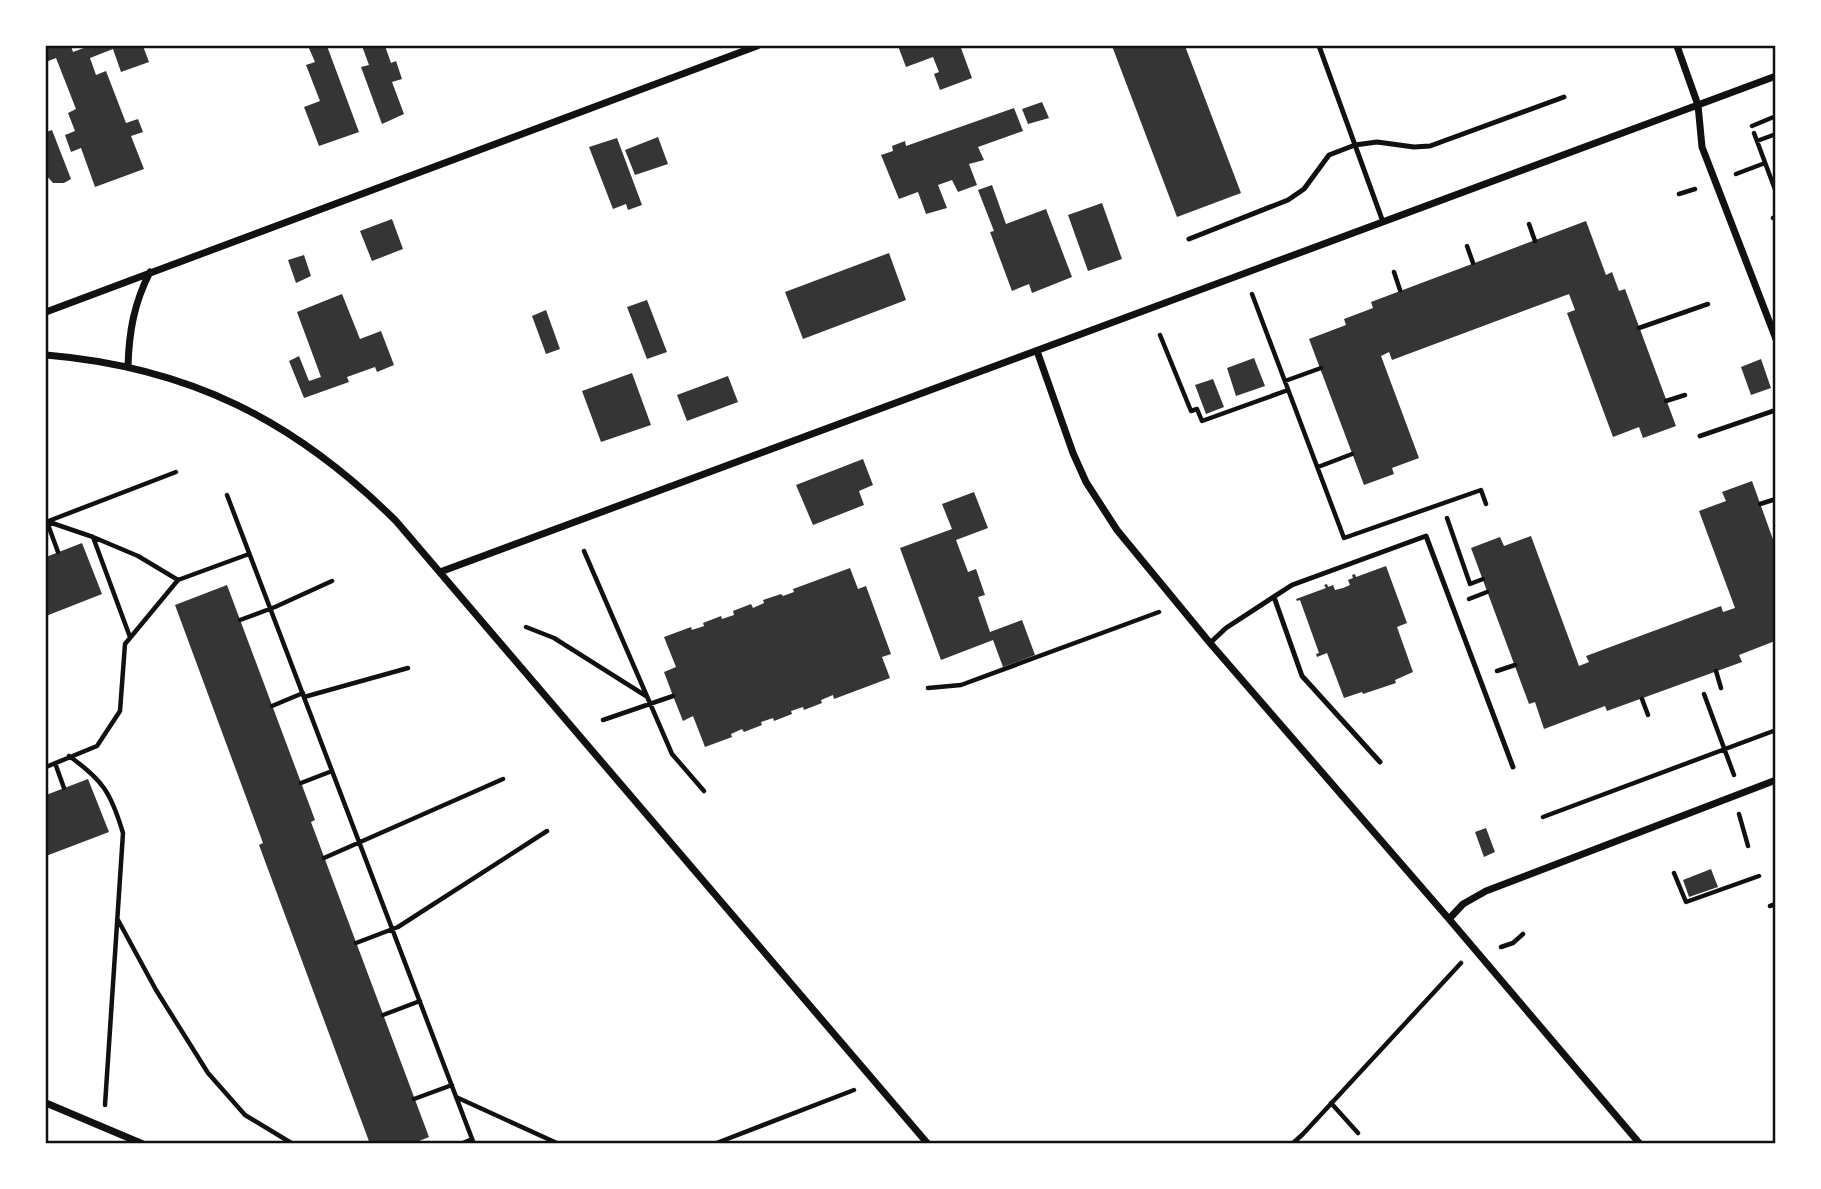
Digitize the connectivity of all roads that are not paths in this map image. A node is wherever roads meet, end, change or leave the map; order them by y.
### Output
1 (757, 46) edge
2 (1319, 46) edge
3 (1677, 46) edge
4 (1776, 76) edge
5 (1564, 97) dead end
6 (1698, 105) junction
7 (1355, 145) junction
8 (1383, 222) junction
9 (1189, 239) dead end
10 (150, 271) junction
11 (46, 312) edge
12 (1776, 339) edge
13 (1037, 352) junction
14 (46, 355) edge
15 (128, 366) junction
16 (1776, 410) edge
17 (1700, 436) dead end
18 (440, 572) junction
19 (1274, 597) junction
20 (1210, 643) junction
21 (1380, 762) dead end
22 (1513, 767) dead end
23 (1776, 780) edge
24 (1449, 919) junction
25 (46, 1103) edge
26 (143, 1143) edge
27 (928, 1143) edge
28 (1640, 1143) edge

1 - 10 street
2 - 7 lane
3 - 6 street
4 - 6 street
5 - 7 lane
6 - 8 street
6 - 12 street
7 - 8 lane
7 - 9 lane
8 - 13 street
10 - 11 street
10 - 15 street
13 - 18 street
13 - 20 street
14 - 15 street
15 - 18 street
16 - 17 lane
18 - 27 street
19 - 20 lane
19 - 21 lane
19 - 22 lane
20 - 24 street
23 - 24 street
24 - 28 street
25 - 26 street

